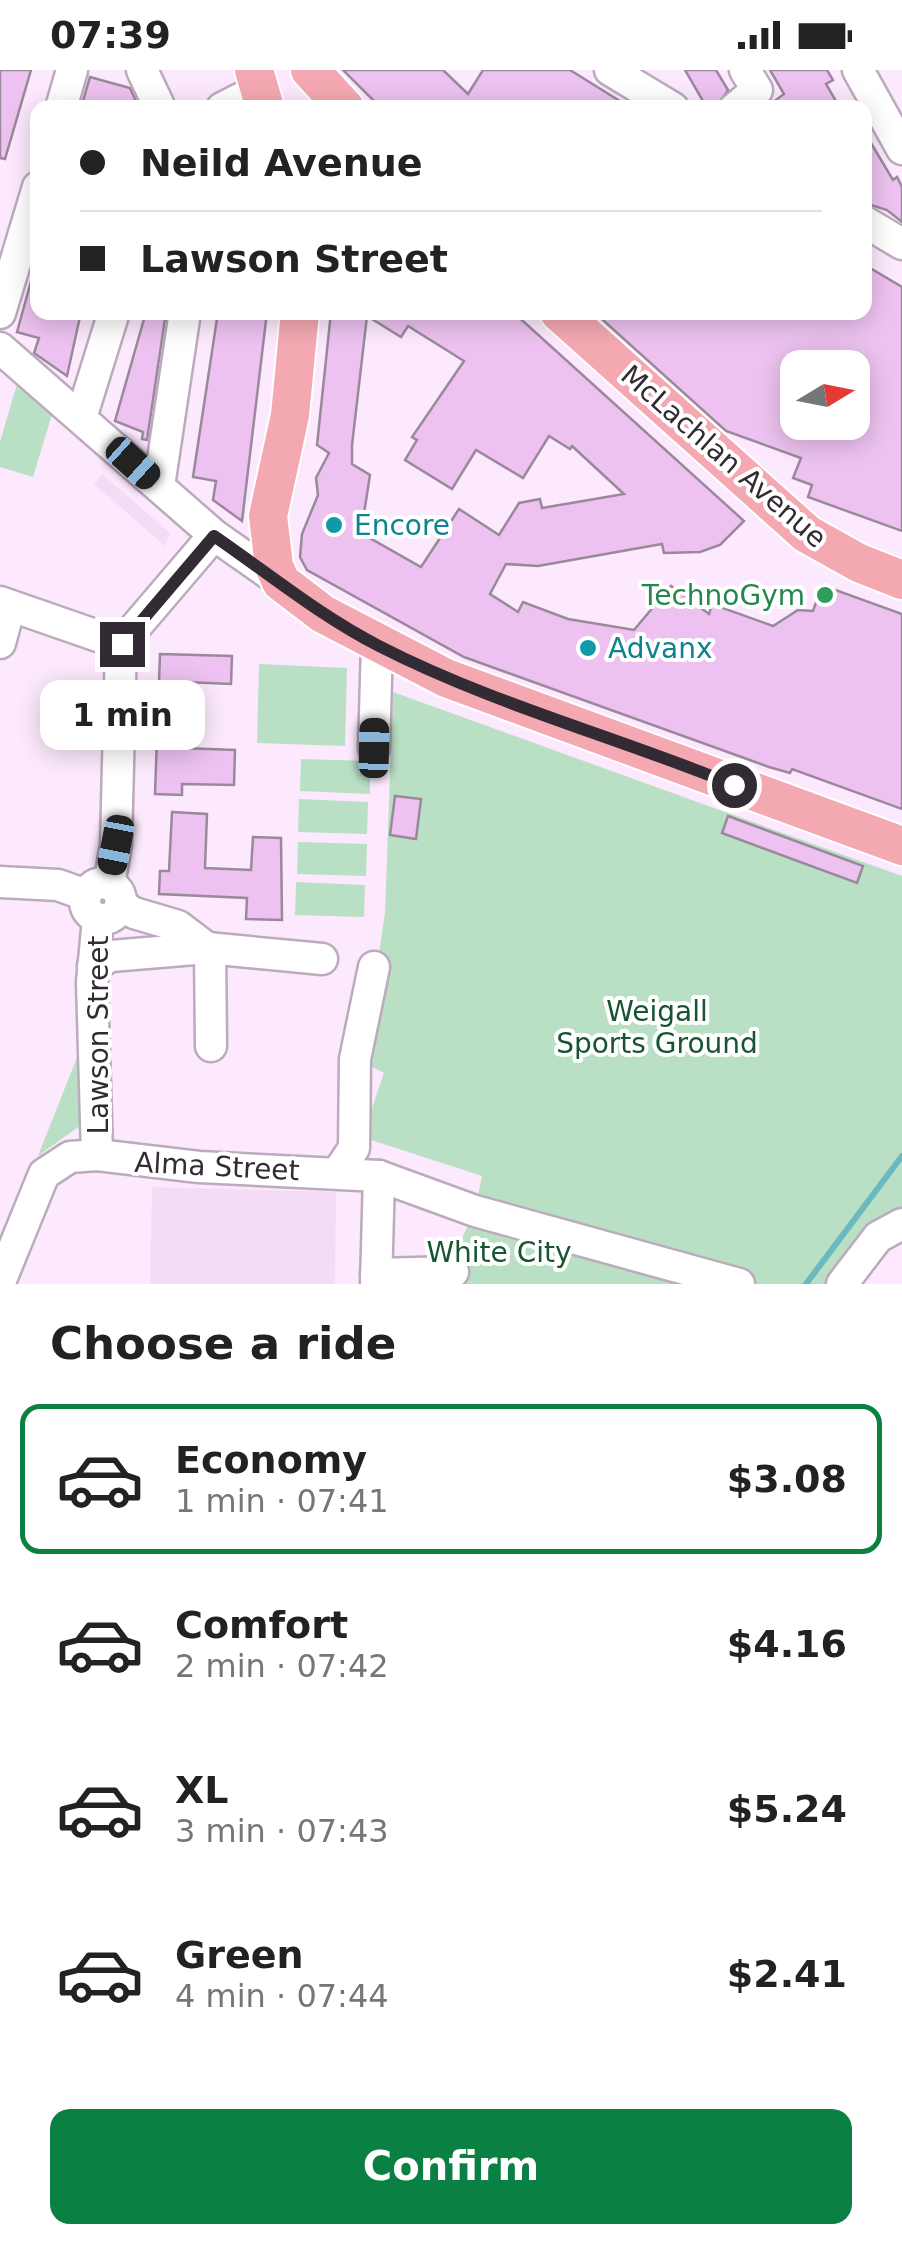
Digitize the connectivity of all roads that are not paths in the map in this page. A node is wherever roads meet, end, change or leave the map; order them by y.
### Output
1 (72, 70) edge
2 (142, 70) edge
3 (310, 70) edge
4 (610, 70) edge
5 (744, 70) edge
6 (858, 70) edge
7 (63, 100) edge
8 (156, 100) edge
9 (338, 100) edge
10 (660, 100) edge
11 (745, 100) edge
12 (902, 149) edge
13 (30, 214) edge
14 (872, 226) edge
15 (902, 244) edge
16 (0, 313) edge
17 (112, 320) edge
18 (183, 320) edge
19 (299, 320) edge
20 (568, 320) edge
21 (0, 348) edge
22 (81, 418) junction
23 (158, 486) junction
24 (268, 516) junction
25 (214, 536) junction
26 (902, 580) edge
27 (281, 582) junction
28 (5, 604) edge
29 (0, 643) edge
30 (122, 644) junction
31 (377, 646) junction
32 (374, 748) dead end
33 (902, 846) edge
34 (0, 882) edge
35 (103, 901) junction
36 (209, 948) junction
37 (322, 959) dead end
38 (92, 966) junction
39 (374, 967) dead end
40 (212, 1046) dead end
41 (97, 1155) junction
42 (338, 1172) junction
43 (379, 1176) junction
44 (902, 1224) edge
45 (453, 1272) dead end
46 (376, 1279) edge
47 (0, 1282) edge
48 (739, 1284) edge
49 (842, 1284) edge

1 - 7 street
2 - 8 street
3 - 9 main road
4 - 10 street
5 - 11 street
6 - 12 street
13 - 16 street
14 - 15 street
17 - 22 street
18 - 23 street
19 - 24 main road
20 - 26 main road, McLachlan Avenue
21 - 22 street
22 - 23 street
23 - 25 street
24 - 25 street
24 - 27 main road
25 - 27 street
25 - 30 street
27 - 31 main road
28 - 29 street
28 - 30 street
30 - 35 street, Lawson Street
31 - 32 street
31 - 33 main road
34 - 35 street
35 - 36 street
35 - 38 street, Lawson Street
36 - 37 street
36 - 38 street
36 - 40 street
38 - 41 street, Lawson Street
39 - 42 street
41 - 42 street, Alma Street
41 - 47 street, Lawson Street
42 - 43 street, Alma Street
43 - 46 street
43 - 48 street, Alma Street
44 - 49 street
45 - 46 street

